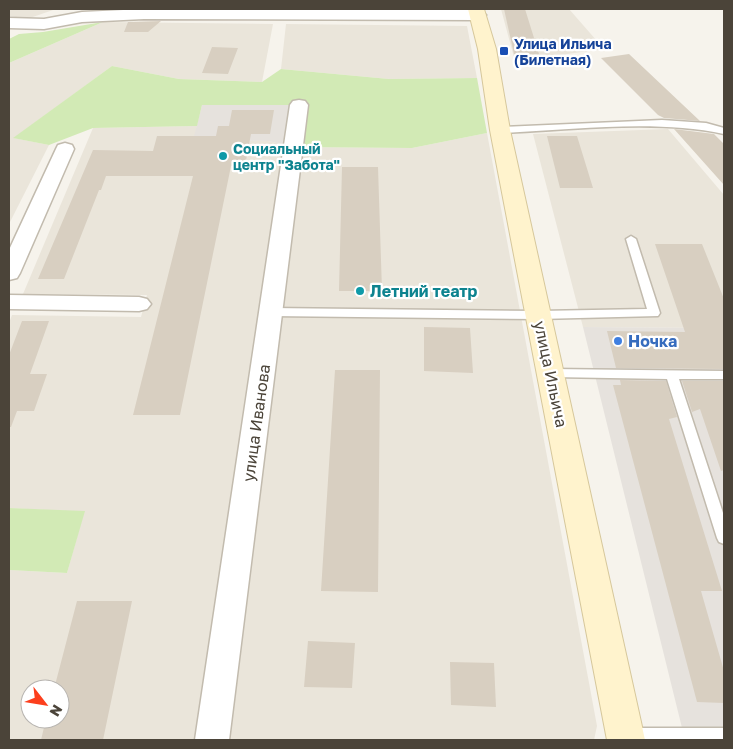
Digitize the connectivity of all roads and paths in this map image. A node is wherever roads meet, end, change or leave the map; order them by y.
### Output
1 (147, 11) edge
2 (477, 12) edge
3 (88, 13) edge
4 (10, 25) edge
5 (298, 105) dead end
6 (500, 130) junction
7 (724, 132) edge
8 (65, 149) dead end
9 (631, 239) dead end
10 (9, 273) edge
11 (9, 302) edge
12 (139, 304) dead end
13 (271, 312) junction
14 (539, 315) junction
15 (552, 374) junction
16 (672, 374) junction
17 (724, 375) edge
18 (724, 538) edge
19 (724, 736) edge
20 (626, 738) edge
21 (212, 740) edge

1 - 2 street
1 - 3 street
2 - 6 main road, улица Ильича
3 - 4 street
5 - 13 street, улица Иванова
6 - 7 lane
6 - 14 main road, улица Ильича
8 - 10 street
9 - 14 lane
11 - 12 street
13 - 14 lane
13 - 21 street, улица Иванова
14 - 15 main road, улица Ильича
15 - 16 lane
15 - 20 main road, улица Ильича
16 - 17 lane
16 - 18 lane
19 - 20 lane

